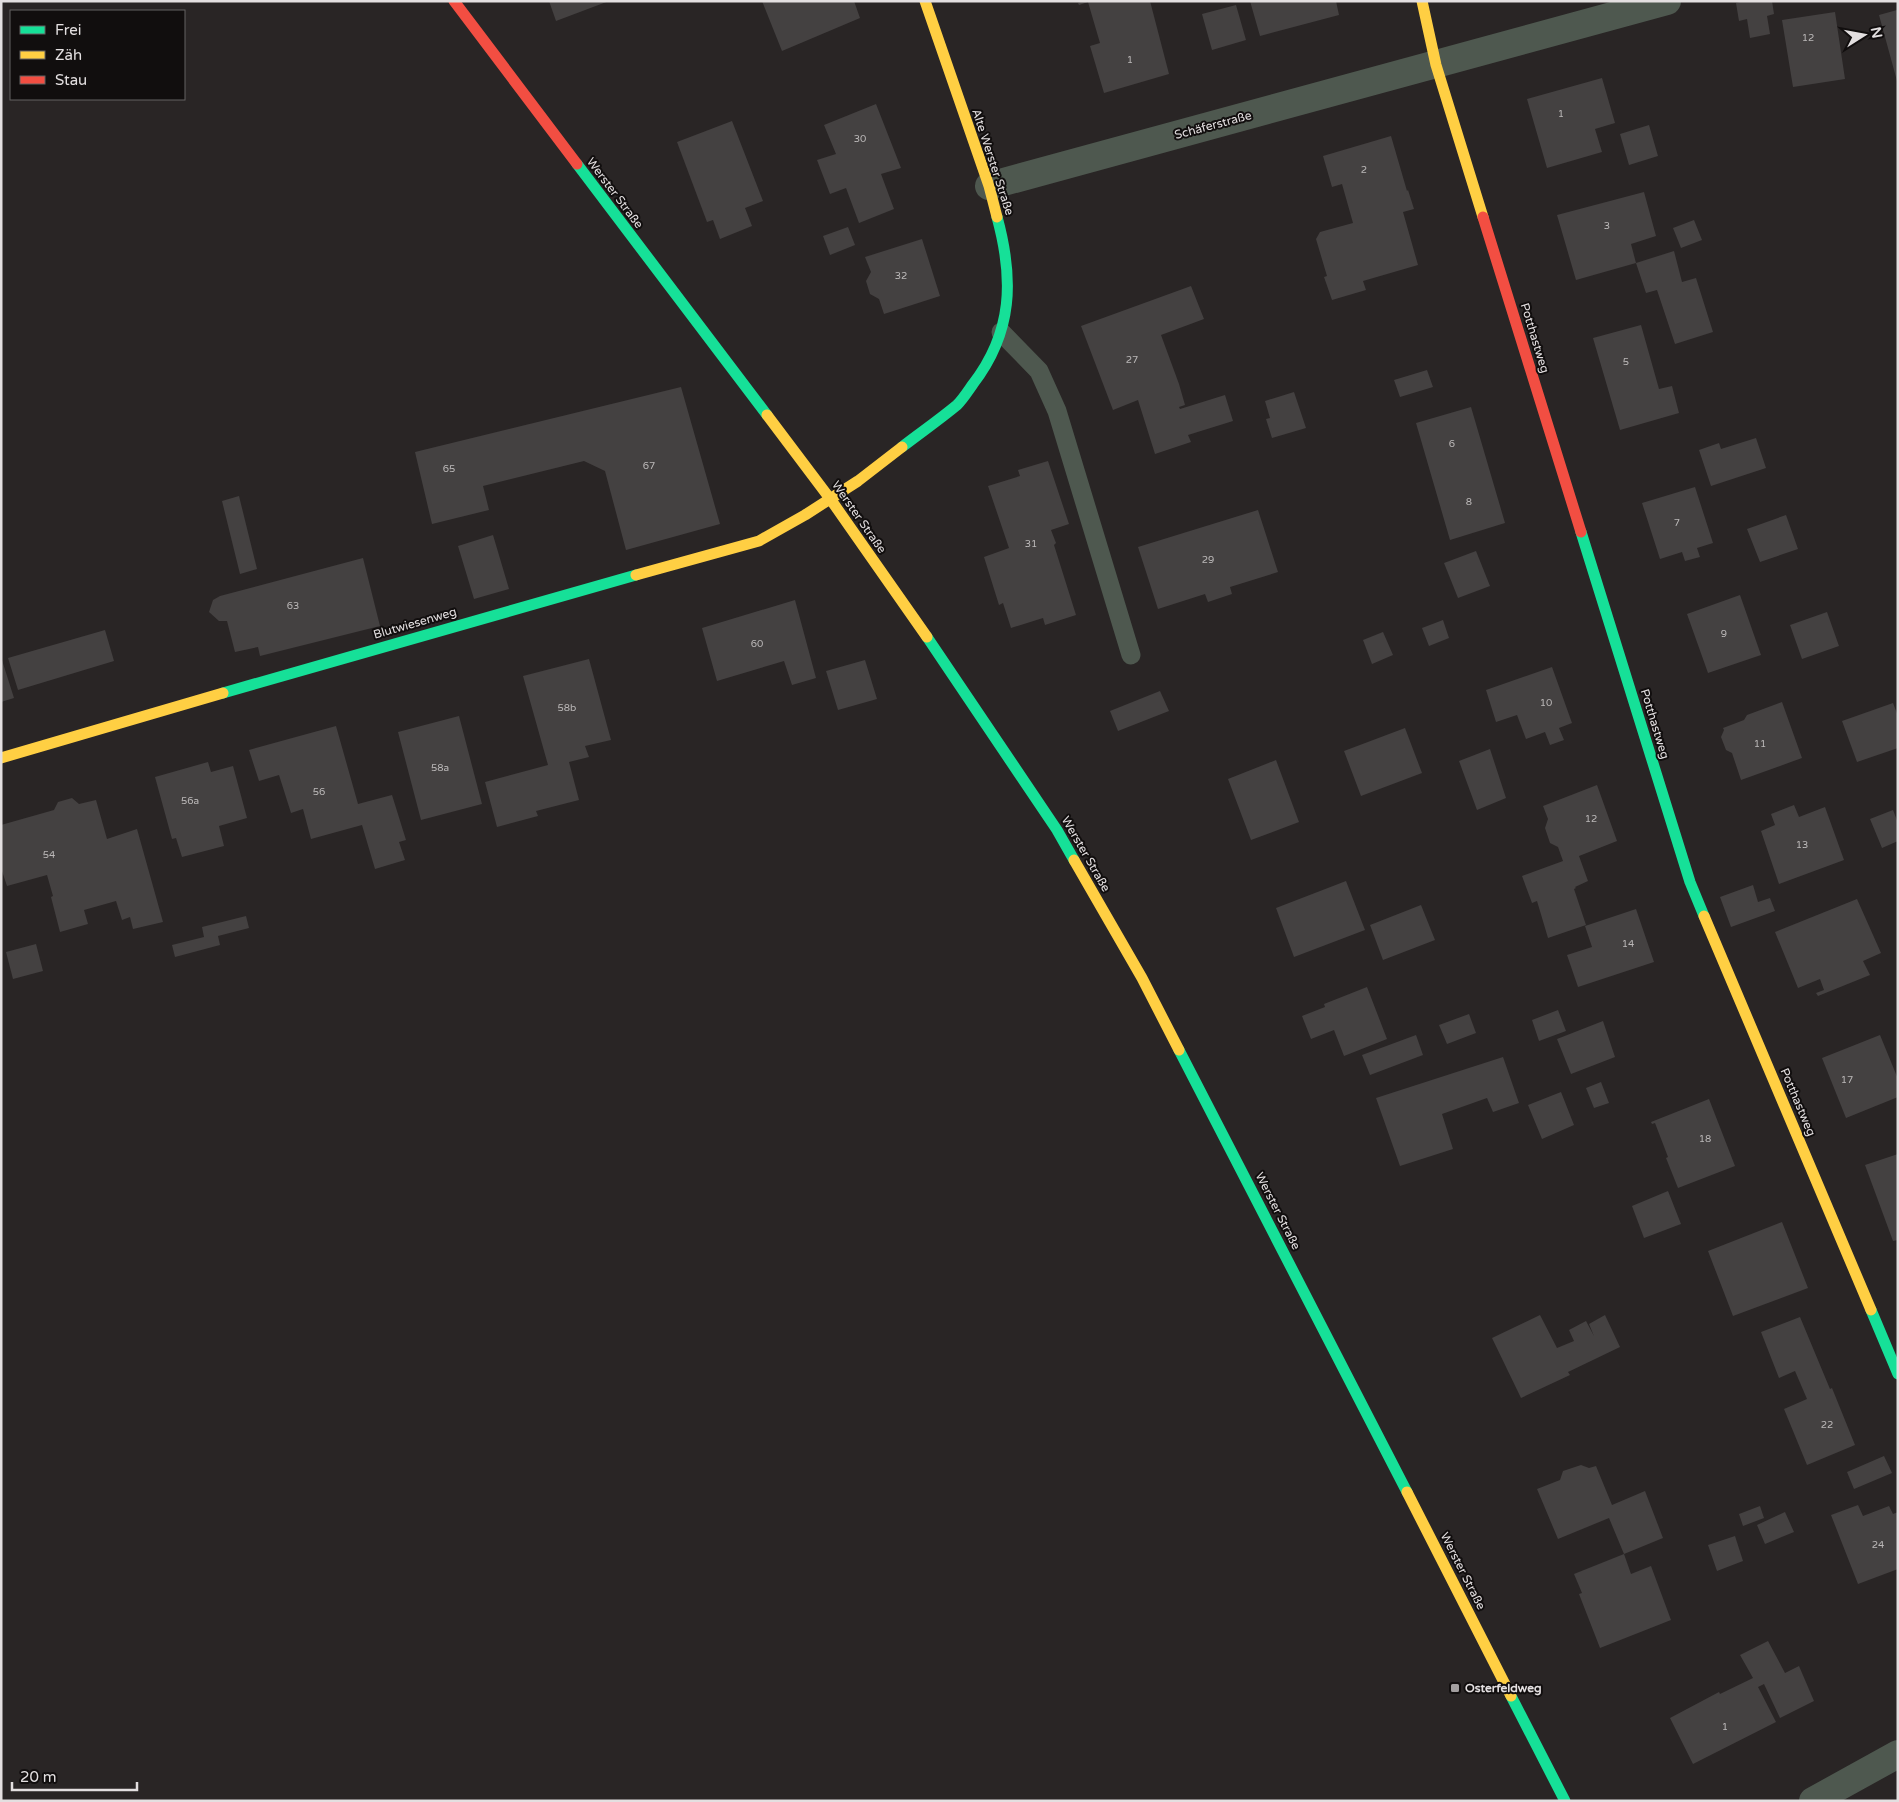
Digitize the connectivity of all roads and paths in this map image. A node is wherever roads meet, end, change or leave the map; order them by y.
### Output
1 (454, 1) edge
2 (925, 1) edge
3 (1422, 1) edge
4 (1667, 1) edge
5 (1436, 65) junction
6 (989, 186) junction
7 (1001, 332) junction
8 (831, 500) junction
9 (1131, 654) dead end
10 (1, 758) edge
11 (1898, 1374) edge
12 (1898, 1754) edge
13 (1565, 1801) edge
14 (1813, 1801) edge

1 - 8 street, Werster Straße
2 - 6 street, Alte Werster Straße
3 - 5 street
4 - 5 street, Schäferstraße
5 - 6 street, Schäferstraße
5 - 11 street, Potthastweg
6 - 7 street, Alte Werster Straße
7 - 8 street, Alte Werster Straße
7 - 9 lane
8 - 10 street, Blutwiesenweg
8 - 13 street, Werster Straße
12 - 14 street

